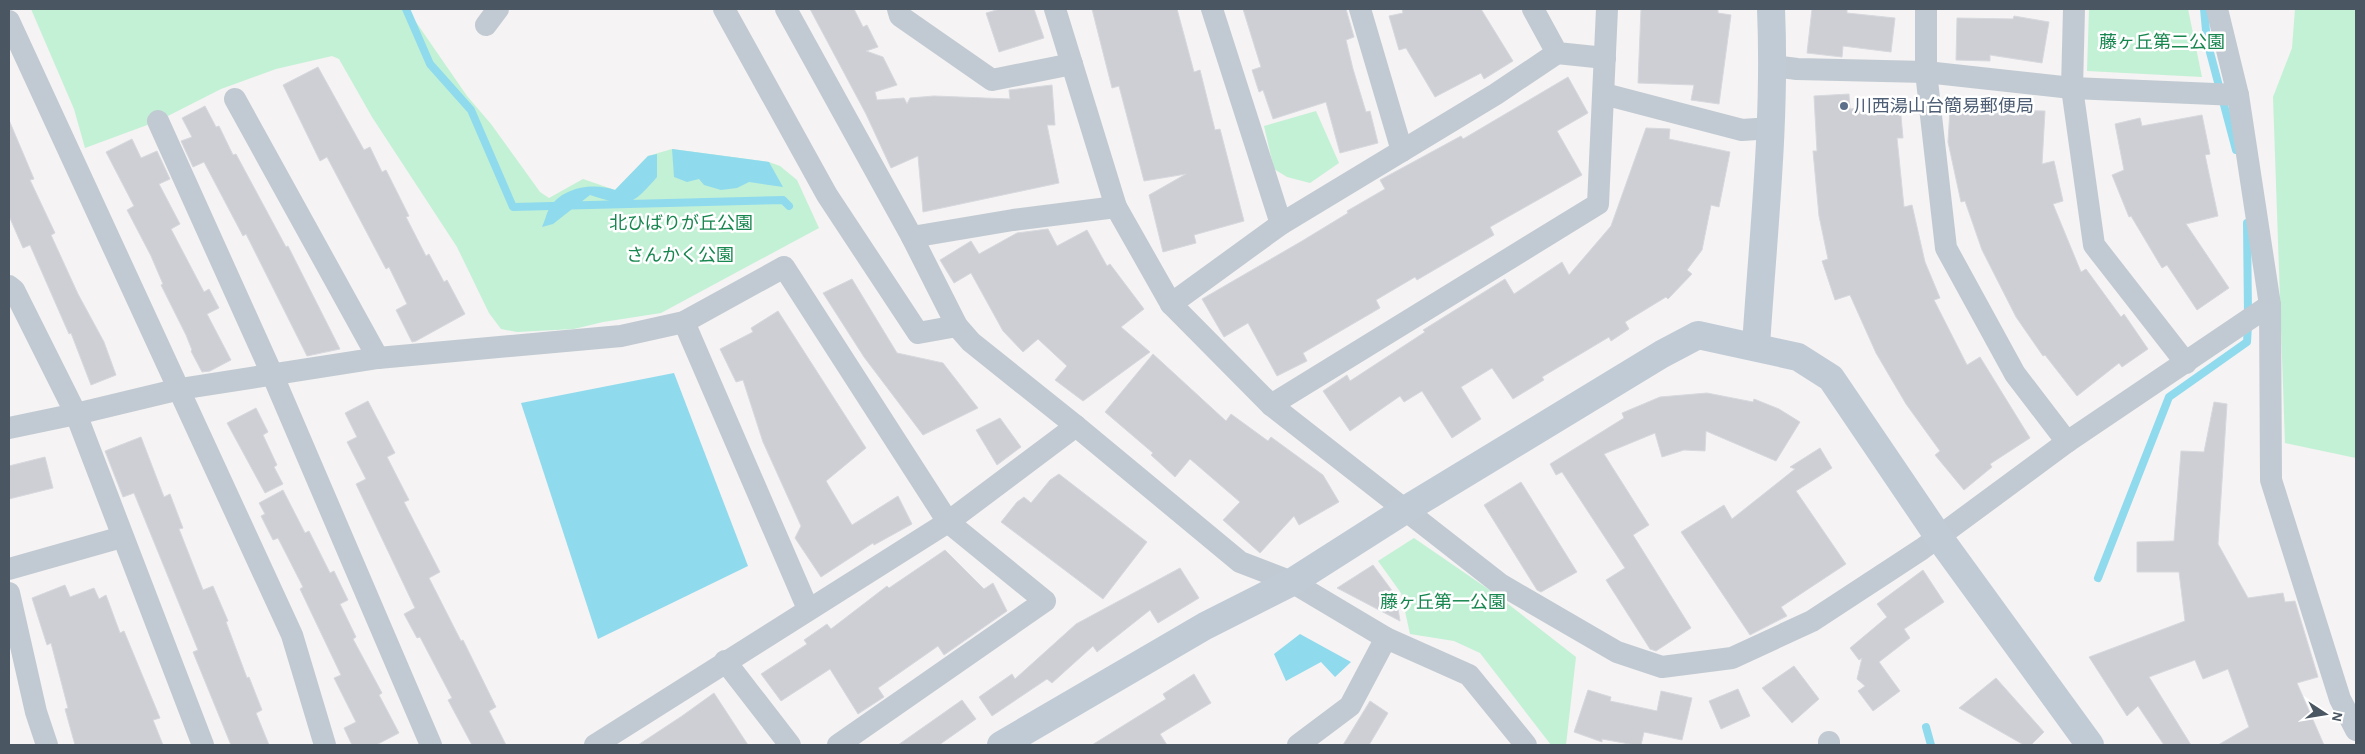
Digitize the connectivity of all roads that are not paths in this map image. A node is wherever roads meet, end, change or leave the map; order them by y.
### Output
1 (724, 9) edge
2 (786, 9) edge
3 (898, 9) edge
4 (1055, 9) edge
5 (1212, 9) edge
6 (1360, 9) edge
7 (1533, 9) edge
8 (1607, 9) edge
9 (1771, 9) edge
10 (1926, 9) edge
11 (2074, 9) edge
12 (2218, 9) edge
13 (9, 21) edge
14 (1557, 53) junction
15 (1605, 58) junction
16 (1072, 64) junction
17 (1773, 66) junction
18 (1926, 72) junction
19 (2072, 88) junction
20 (1604, 94) junction
21 (2238, 95) junction
22 (235, 99) dead end
23 (158, 121) dead end
24 (1772, 128) junction
25 (1402, 151) junction
26 (1116, 207) junction
27 (1281, 224) junction
28 (912, 237) junction
29 (9, 286) edge
30 (1171, 304) junction
31 (2270, 304) junction
32 (684, 322) junction
33 (953, 327) junction
34 (1756, 346) junction
35 (378, 358) junction
36 (2186, 363) junction
37 (273, 376) junction
38 (180, 389) junction
39 (1271, 405) junction
40 (76, 414) junction
41 (1076, 426) junction
42 (9, 428) edge
43 (2067, 442) junction
44 (1405, 510) junction
45 (948, 522) junction
46 (1938, 536) junction
47 (122, 537) junction
48 (9, 569) edge
49 (1292, 582) junction
50 (9, 593) edge
51 (808, 609) junction
52 (1386, 638) junction
53 (725, 661) junction
54 (2356, 730) edge
55 (47, 745) edge
56 (203, 745) edge
57 (325, 745) edge
58 (431, 745) edge
59 (595, 745) edge
60 (790, 745) edge
61 (838, 745) edge
62 (1001, 745) edge
63 (1298, 745) edge
64 (1526, 745) edge
65 (2090, 745) edge

1 - 33 street
2 - 28 street
3 - 16 street
4 - 16 street
5 - 27 street
6 - 25 street
7 - 14 street
8 - 15 street
9 - 17 street
10 - 18 street
11 - 19 street
12 - 21 street
13 - 38 street
14 - 15 street
14 - 25 street
15 - 20 street
16 - 26 street
17 - 18 street
17 - 24 street
18 - 19 street
18 - 43 street
19 - 21 street
19 - 36 street
20 - 24 street
20 - 39 street
21 - 31 street
22 - 35 street
23 - 37 street
24 - 34 street
25 - 27 street
26 - 28 street
26 - 30 street
27 - 30 street
28 - 33 street
29 - 40 street
30 - 39 street
31 - 36 street
31 - 54 street
32 - 35 street
32 - 45 street
32 - 51 street
33 - 41 street
34 - 44 street
34 - 46 street
35 - 37 street
36 - 43 street
37 - 38 street
37 - 58 street
38 - 40 street
38 - 57 street
39 - 44 street
40 - 42 street
40 - 47 street
41 - 45 street
41 - 49 street
43 - 46 street
44 - 46 street
44 - 49 street
45 - 51 street
45 - 61 street
46 - 65 street
47 - 48 street
47 - 56 street
49 - 52 street
49 - 62 street
50 - 55 street
51 - 53 street
52 - 63 street
52 - 64 street
53 - 59 street
53 - 60 street

